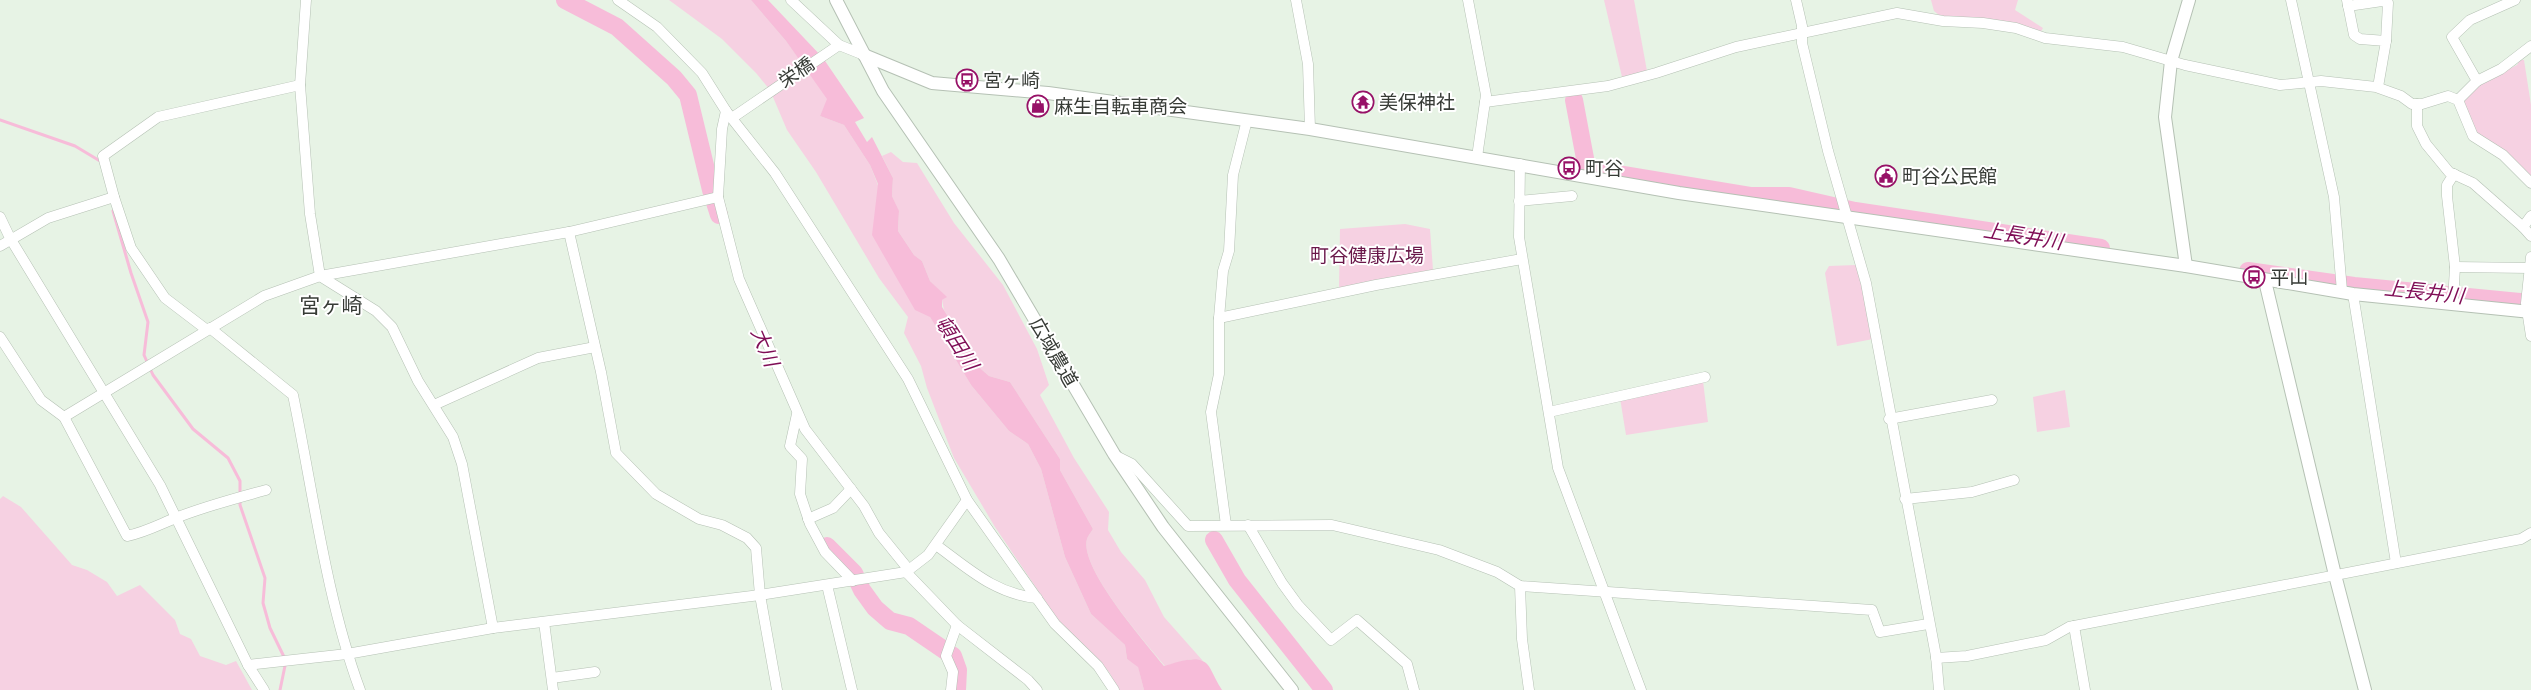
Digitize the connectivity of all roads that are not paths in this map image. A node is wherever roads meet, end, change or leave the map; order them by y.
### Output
1 (306, 0) edge
2 (618, 0) edge
3 (791, 0) edge
4 (836, 0) edge
5 (1296, 0) edge
6 (1468, 0) edge
7 (1796, 0) edge
8 (2189, 0) edge
9 (2291, 0) edge
10 (2515, 0) edge
11 (2348, 3) edge
12 (2496, 4) edge
13 (1802, 34) junction
14 (2386, 41) junction
15 (839, 45) junction
16 (2531, 46) edge
17 (864, 55) junction
18 (2171, 61) junction
19 (2477, 81) junction
20 (2309, 82) junction
21 (300, 85) junction
22 (2378, 87) junction
23 (2458, 100) junction
24 (1485, 102) junction
25 (2417, 104) junction
26 (729, 114) junction
27 (1247, 120) junction
28 (1310, 129) junction
29 (1477, 157) junction
30 (1520, 164) junction
31 (2454, 174) junction
32 (2531, 184) edge
33 (1572, 196) dead end
34 (114, 197) junction
35 (718, 197) junction
36 (1519, 201) junction
37 (2531, 216) edge
38 (0, 217) edge
39 (1847, 217) junction
40 (2523, 227) junction
41 (569, 232) junction
42 (2531, 236) edge
43 (10, 238) junction
44 (0, 246) edge
45 (2531, 257) edge
46 (1522, 259) junction
47 (2186, 266) junction
48 (2455, 268) junction
49 (2530, 268) junction
50 (320, 276) junction
51 (2266, 281) junction
52 (2347, 292) junction
53 (2453, 302) junction
54 (2529, 311) edge
55 (1219, 318) junction
56 (208, 329) junction
57 (2531, 336) edge
58 (1, 340) edge
59 (596, 347) junction
60 (1705, 377) dead end
61 (105, 394) junction
62 (1992, 400) dead end
63 (434, 405) junction
64 (1549, 412) junction
65 (797, 414) junction
66 (64, 417) junction
67 (1889, 419) junction
68 (1114, 454) junction
69 (2014, 480) dead end
70 (851, 489) junction
71 (266, 490) dead end
72 (1904, 499) junction
73 (968, 500) junction
74 (176, 518) junction
75 (808, 519) junction
76 (1226, 525) junction
77 (1248, 525) junction
78 (2531, 533) edge
79 (936, 545) junction
80 (2396, 563) junction
81 (907, 571) junction
82 (2335, 575) junction
83 (853, 581) junction
84 (828, 585) junction
85 (1520, 586) junction
86 (1603, 592) junction
87 (760, 595) junction
88 (1037, 598) junction
89 (544, 622) junction
90 (1928, 624) junction
91 (957, 625) junction
92 (2074, 626) junction
93 (493, 628) junction
94 (346, 654) junction
95 (1936, 658) junction
96 (248, 665) junction
97 (595, 672) dead end
98 (552, 678) junction
99 (264, 690) edge
100 (360, 690) edge
101 (553, 690) edge
102 (777, 690) edge
103 (852, 690) edge
104 (951, 690) edge
105 (1037, 690) edge
106 (1114, 690) edge
107 (1292, 690) edge
108 (1414, 690) edge
109 (1529, 690) edge
110 (1641, 690) edge
111 (1939, 690) edge
112 (2086, 690) edge
113 (2365, 690) edge

1 - 21 street
2 - 26 street
3 - 15 street
4 - 17 street, 広域農道
5 - 28 street
6 - 24 street
7 - 13 street
8 - 18 street
9 - 20 street
10 - 12 street
11 - 14 street
11 - 14 street
12 - 19 street
13 - 18 street
13 - 24 street
13 - 39 street
14 - 22 street
15 - 17 street
15 - 26 street, 栄橋
16 - 19 street
17 - 27 street
17 - 68 street, 広域農道
18 - 20 street
18 - 47 street
19 - 23 street
20 - 22 street
20 - 52 street
21 - 34 street
21 - 50 street
22 - 25 street
23 - 25 street
23 - 32 street
24 - 29 street
25 - 31 street
26 - 35 street
26 - 73 street
27 - 28 street
27 - 55 street
28 - 29 street
29 - 30 street
30 - 36 street
30 - 39 street
31 - 40 street
31 - 48 street
33 - 36 street
34 - 43 street
34 - 56 street
35 - 41 street
35 - 65 street
36 - 46 street
37 - 40 street
38 - 43 street
39 - 47 street
39 - 67 street
40 - 42 street
41 - 50 street
41 - 59 street
43 - 44 street
43 - 61 street
45 - 49 street
46 - 55 street
46 - 64 street
47 - 51 street
48 - 49 street
48 - 53 street
49 - 54 street
50 - 56 street
50 - 63 street
51 - 52 street
51 - 82 street
52 - 53 street
52 - 80 street
53 - 54 street
54 - 57 street
55 - 76 street
56 - 61 street
56 - 94 street
58 - 66 street
59 - 63 street
59 - 87 street
60 - 64 street
61 - 66 street
61 - 74 street
62 - 67 street
63 - 93 street
64 - 86 street
65 - 70 street
65 - 75 street
66 - 74 street
67 - 72 street
68 - 76 street
68 - 107 street, 広域農道
69 - 72 street
70 - 75 street
70 - 81 street
71 - 74 street
72 - 90 street
73 - 79 street
73 - 88 street
74 - 96 street
75 - 83 street
76 - 77 street
77 - 85 street
77 - 108 street
78 - 80 street
79 - 81 street
79 - 88 street
80 - 82 street
81 - 83 street
81 - 91 street
82 - 92 street
82 - 113 street
83 - 84 street
84 - 87 street
84 - 103 street
85 - 86 street
85 - 109 street
86 - 90 street
86 - 110 street
87 - 89 street
87 - 102 street
88 - 106 street
89 - 93 street
89 - 98 street
90 - 95 street
91 - 104 street
91 - 105 street
92 - 95 street
92 - 112 street
93 - 94 street
94 - 96 street
94 - 100 street
95 - 111 street
96 - 99 street
97 - 98 street
98 - 101 street

